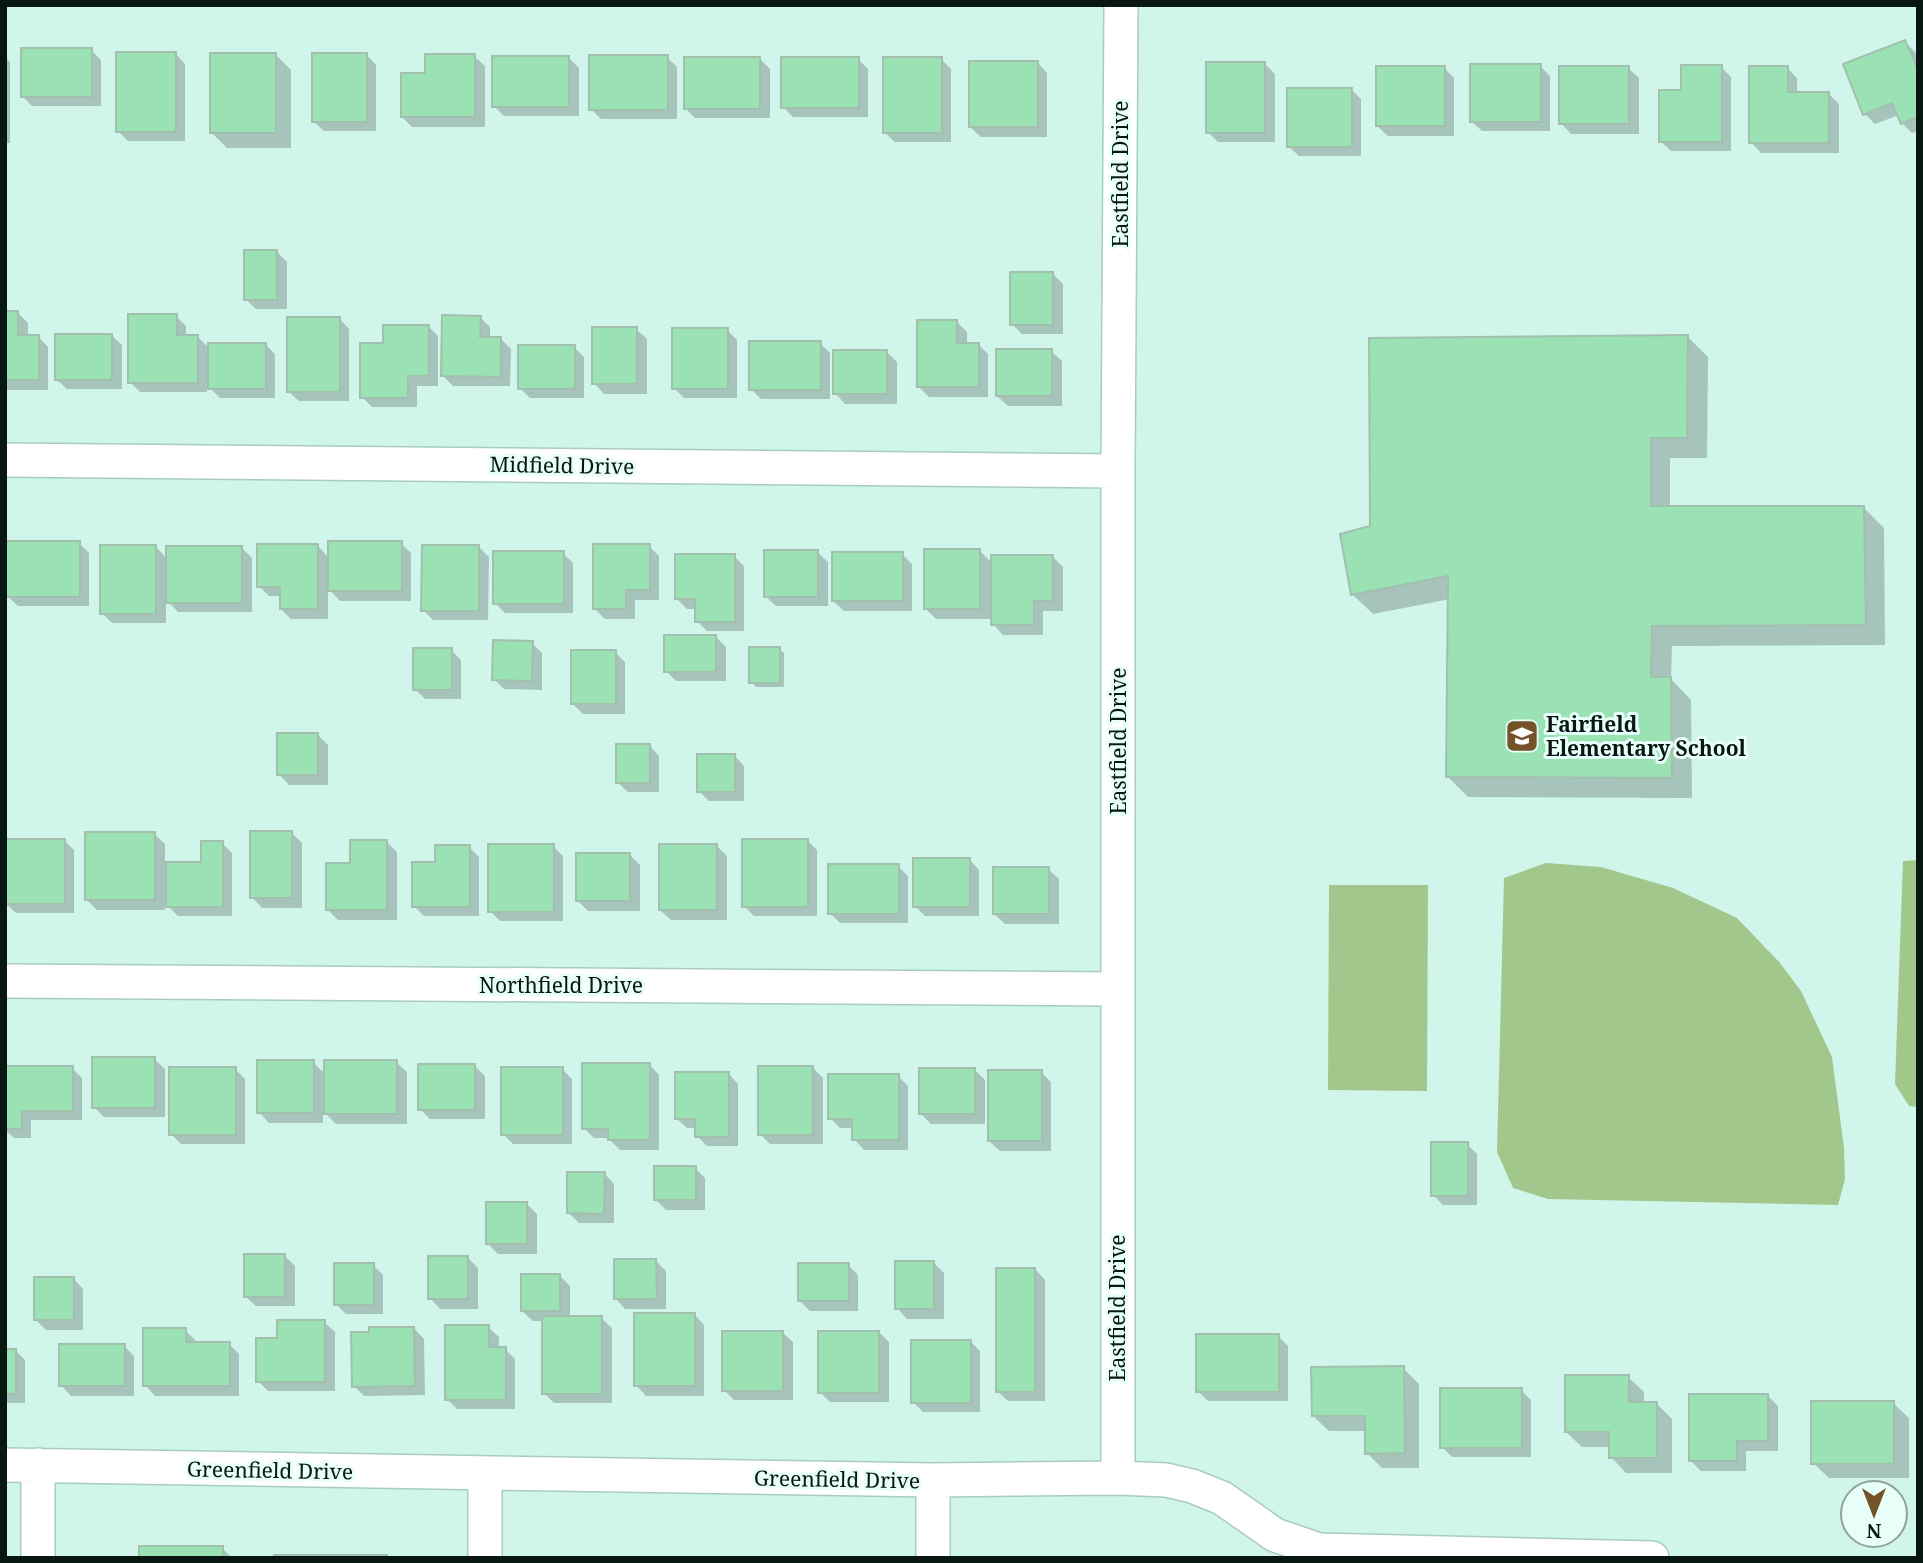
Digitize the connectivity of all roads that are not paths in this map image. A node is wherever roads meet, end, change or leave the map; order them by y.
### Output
1 (1121, 5) edge
2 (5, 460) edge
3 (1118, 471) junction
4 (5, 981) edge
5 (1117, 989) junction
6 (5, 1465) edge
7 (38, 1465) junction
8 (485, 1474) junction
9 (1118, 1478) junction
10 (933, 1480) junction
11 (1400, 1556) edge
12 (38, 1558) edge
13 (485, 1558) edge
14 (933, 1558) edge
15 (1652, 1558) edge

1 - 3 street, Eastfield Drive
2 - 3 street, Midfield Drive
3 - 5 street, Eastfield Drive
4 - 5 street, Northfield Drive
5 - 9 street, Eastfield Drive
6 - 7 street, Greenfield Drive
7 - 8 street, Greenfield Drive
7 - 12 street
8 - 10 street, Greenfield Drive
8 - 13 street
9 - 10 street, Greenfield Drive
9 - 11 street, Greenfield Drive
10 - 14 street
11 - 15 street, Greenfield Drive

